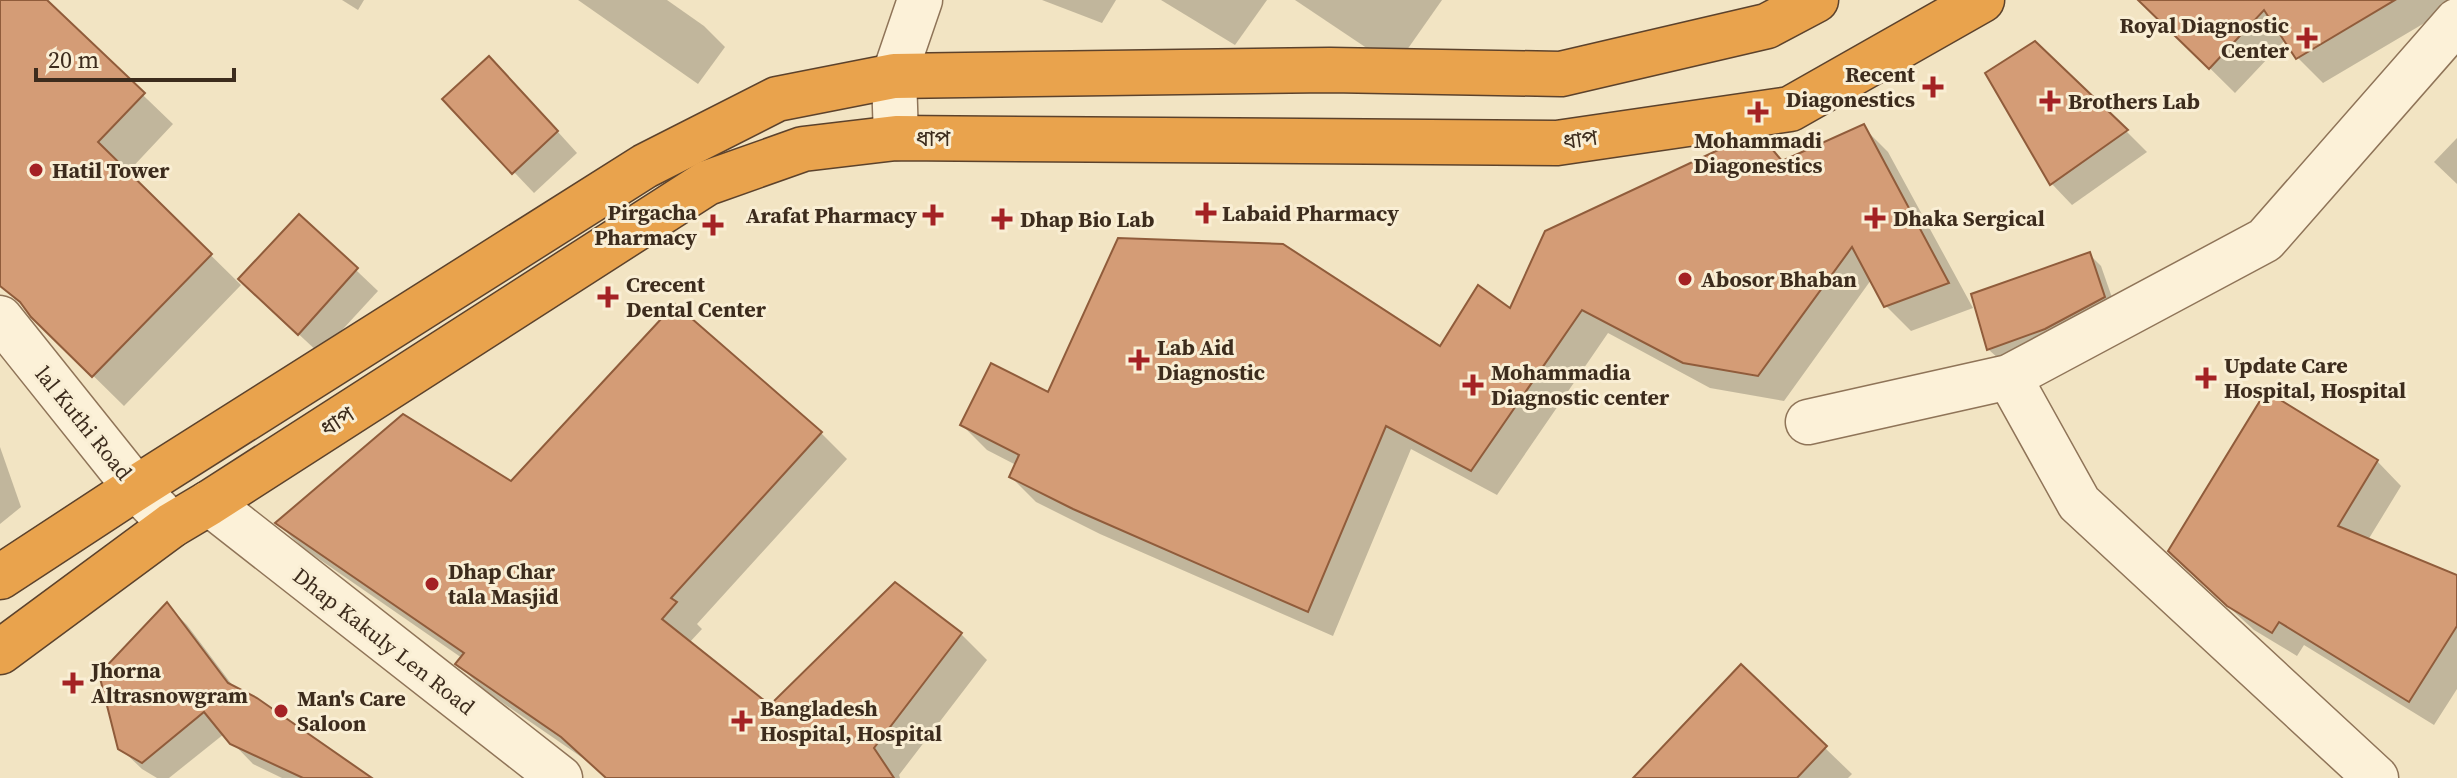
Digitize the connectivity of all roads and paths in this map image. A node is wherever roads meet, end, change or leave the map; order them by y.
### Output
1 (920, 0) edge
2 (1816, 0) edge
3 (1982, 0) edge
4 (2457, 21) edge
5 (894, 76) junction
6 (896, 138) junction
7 (0, 318) edge
8 (2009, 377) junction
9 (1808, 422) dead end
10 (136, 488) junction
11 (209, 503) junction
12 (172, 525) junction
13 (0, 577) edge
14 (0, 652) edge
15 (560, 778) edge
16 (2376, 778) edge

1 - 5 street
2 - 5 highway
3 - 6 highway, ধাপ
4 - 8 street
5 - 6 street
5 - 10 highway
6 - 11 highway, ধাপ
7 - 10 street, lal Kuthi Road
8 - 9 street
8 - 16 street
10 - 12 street, lal Kuthi Road
10 - 13 highway
11 - 12 highway, ধাপ
11 - 15 street, Dhap Kakuly Len Road
12 - 14 highway, ধাপ

